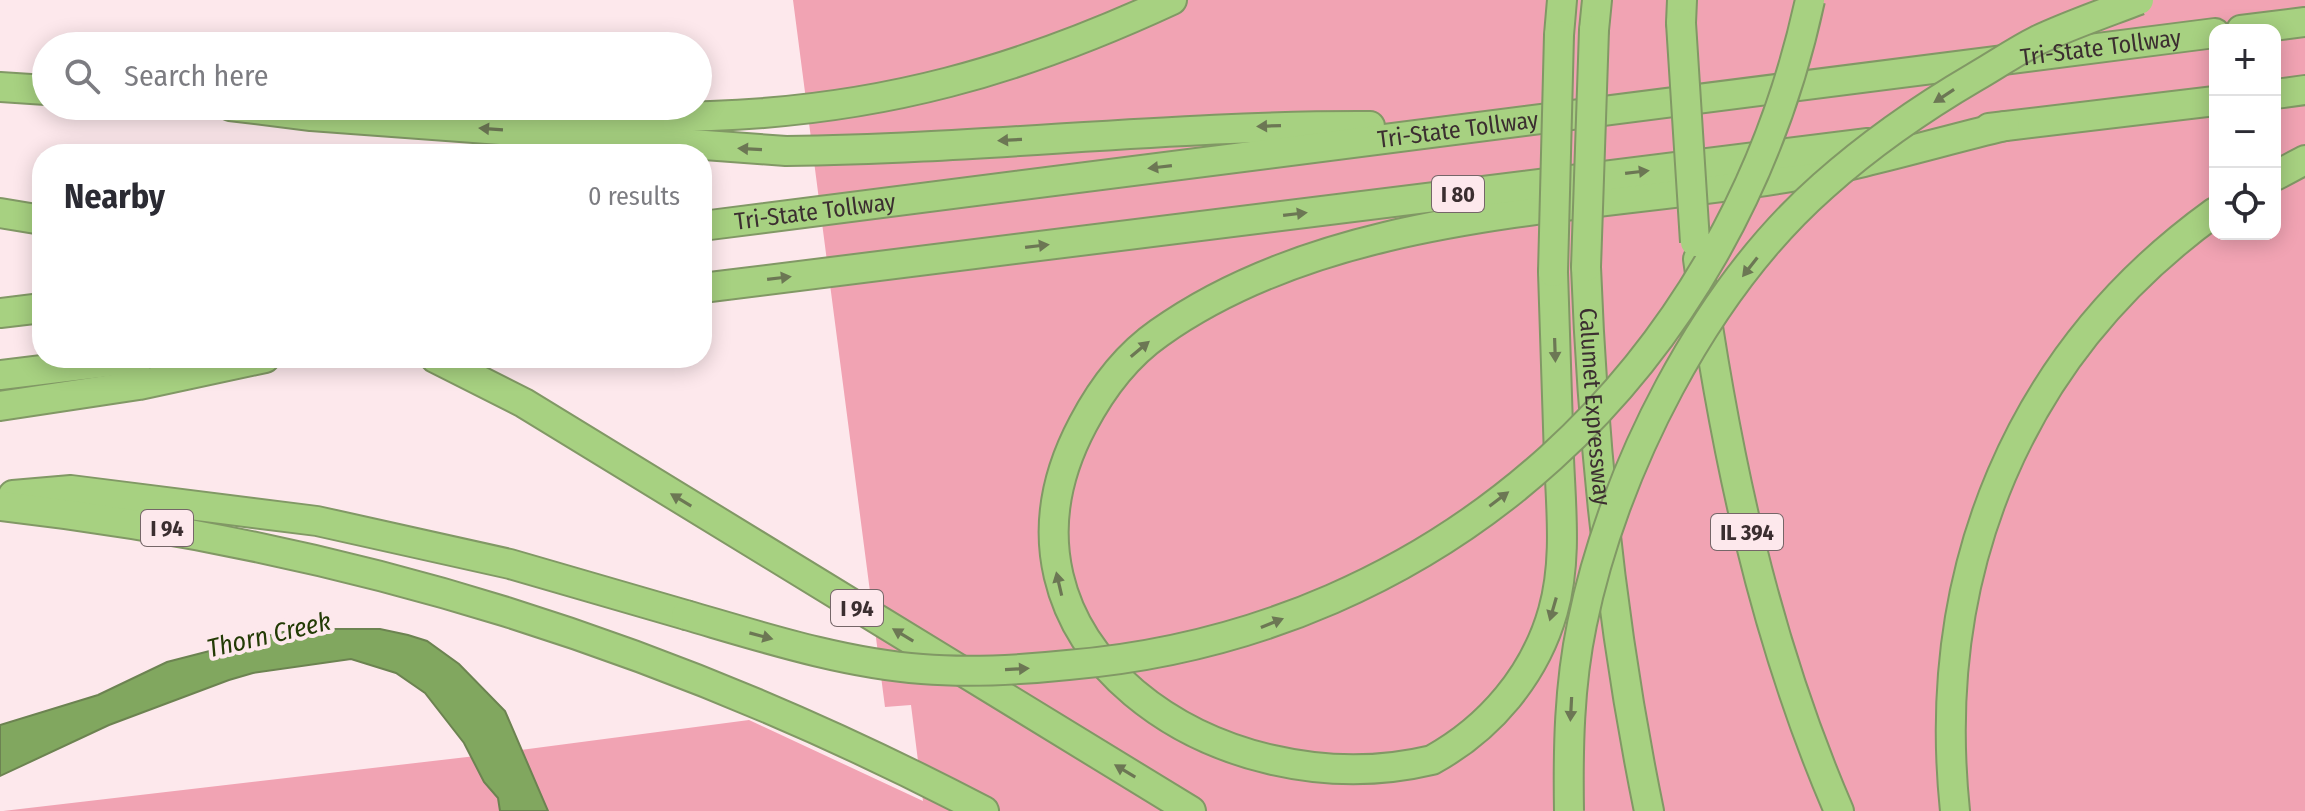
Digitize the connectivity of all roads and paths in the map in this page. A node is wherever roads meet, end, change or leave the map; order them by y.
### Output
1 (1172, 0) edge
2 (1562, 0) edge
3 (1597, 0) edge
4 (1810, 0) edge
5 (2139, 0) edge
6 (1682, 12) edge
7 (2305, 22) edge
8 (2281, 25) edge
9 (2209, 34) edge
10 (0, 87) edge
11 (32, 89) edge
12 (2305, 90) edge
13 (2281, 93) edge
14 (2209, 102) edge
15 (712, 116) edge
16 (365, 120) edge
17 (2005, 126) junction
18 (1487, 127) junction
19 (691, 144) edge
20 (712, 146) edge
21 (2305, 160) edge
22 (2281, 173) edge
23 (0, 213) edge
24 (2209, 217) edge
25 (32, 218) edge
26 (712, 225) edge
27 (712, 287) edge
28 (32, 309) edge
29 (0, 313) edge
30 (58, 368) edge
31 (218, 368) edge
32 (455, 368) edge
33 (0, 375) edge
34 (0, 406) edge
35 (0, 496) edge
36 (0, 506) edge
37 (1163, 744) dead end
38 (1314, 792) dead end
39 (984, 811) edge
40 (1191, 811) edge
41 (1569, 811) edge
42 (1649, 811) edge
43 (1839, 811) edge
44 (1955, 811) edge

1 - 15 highway
2 -> 38 highway, bridge
3 - 42 highway, Calumet Expressway, bridge
35 -> 4 highway, bridge
5 -> 41 highway, bridge
6 - 43 highway, IL 394, bridge
7 - 8 highway
9 - 18 highway, Tri-State Tollway
10 - 11 highway
12 - 13 highway
14 - 17 highway, I 80
19 -> 16 highway
27 -> 17 highway, I 80
37 -> 17 highway
18 -> 20 highway
18 -> 26 highway, Tri-State Tollway
21 - 22 highway
23 - 25 highway
24 - 44 highway
28 - 29 highway
30 - 33 highway
31 - 34 highway
40 -> 32 highway, I 94
36 - 39 highway, I 94

